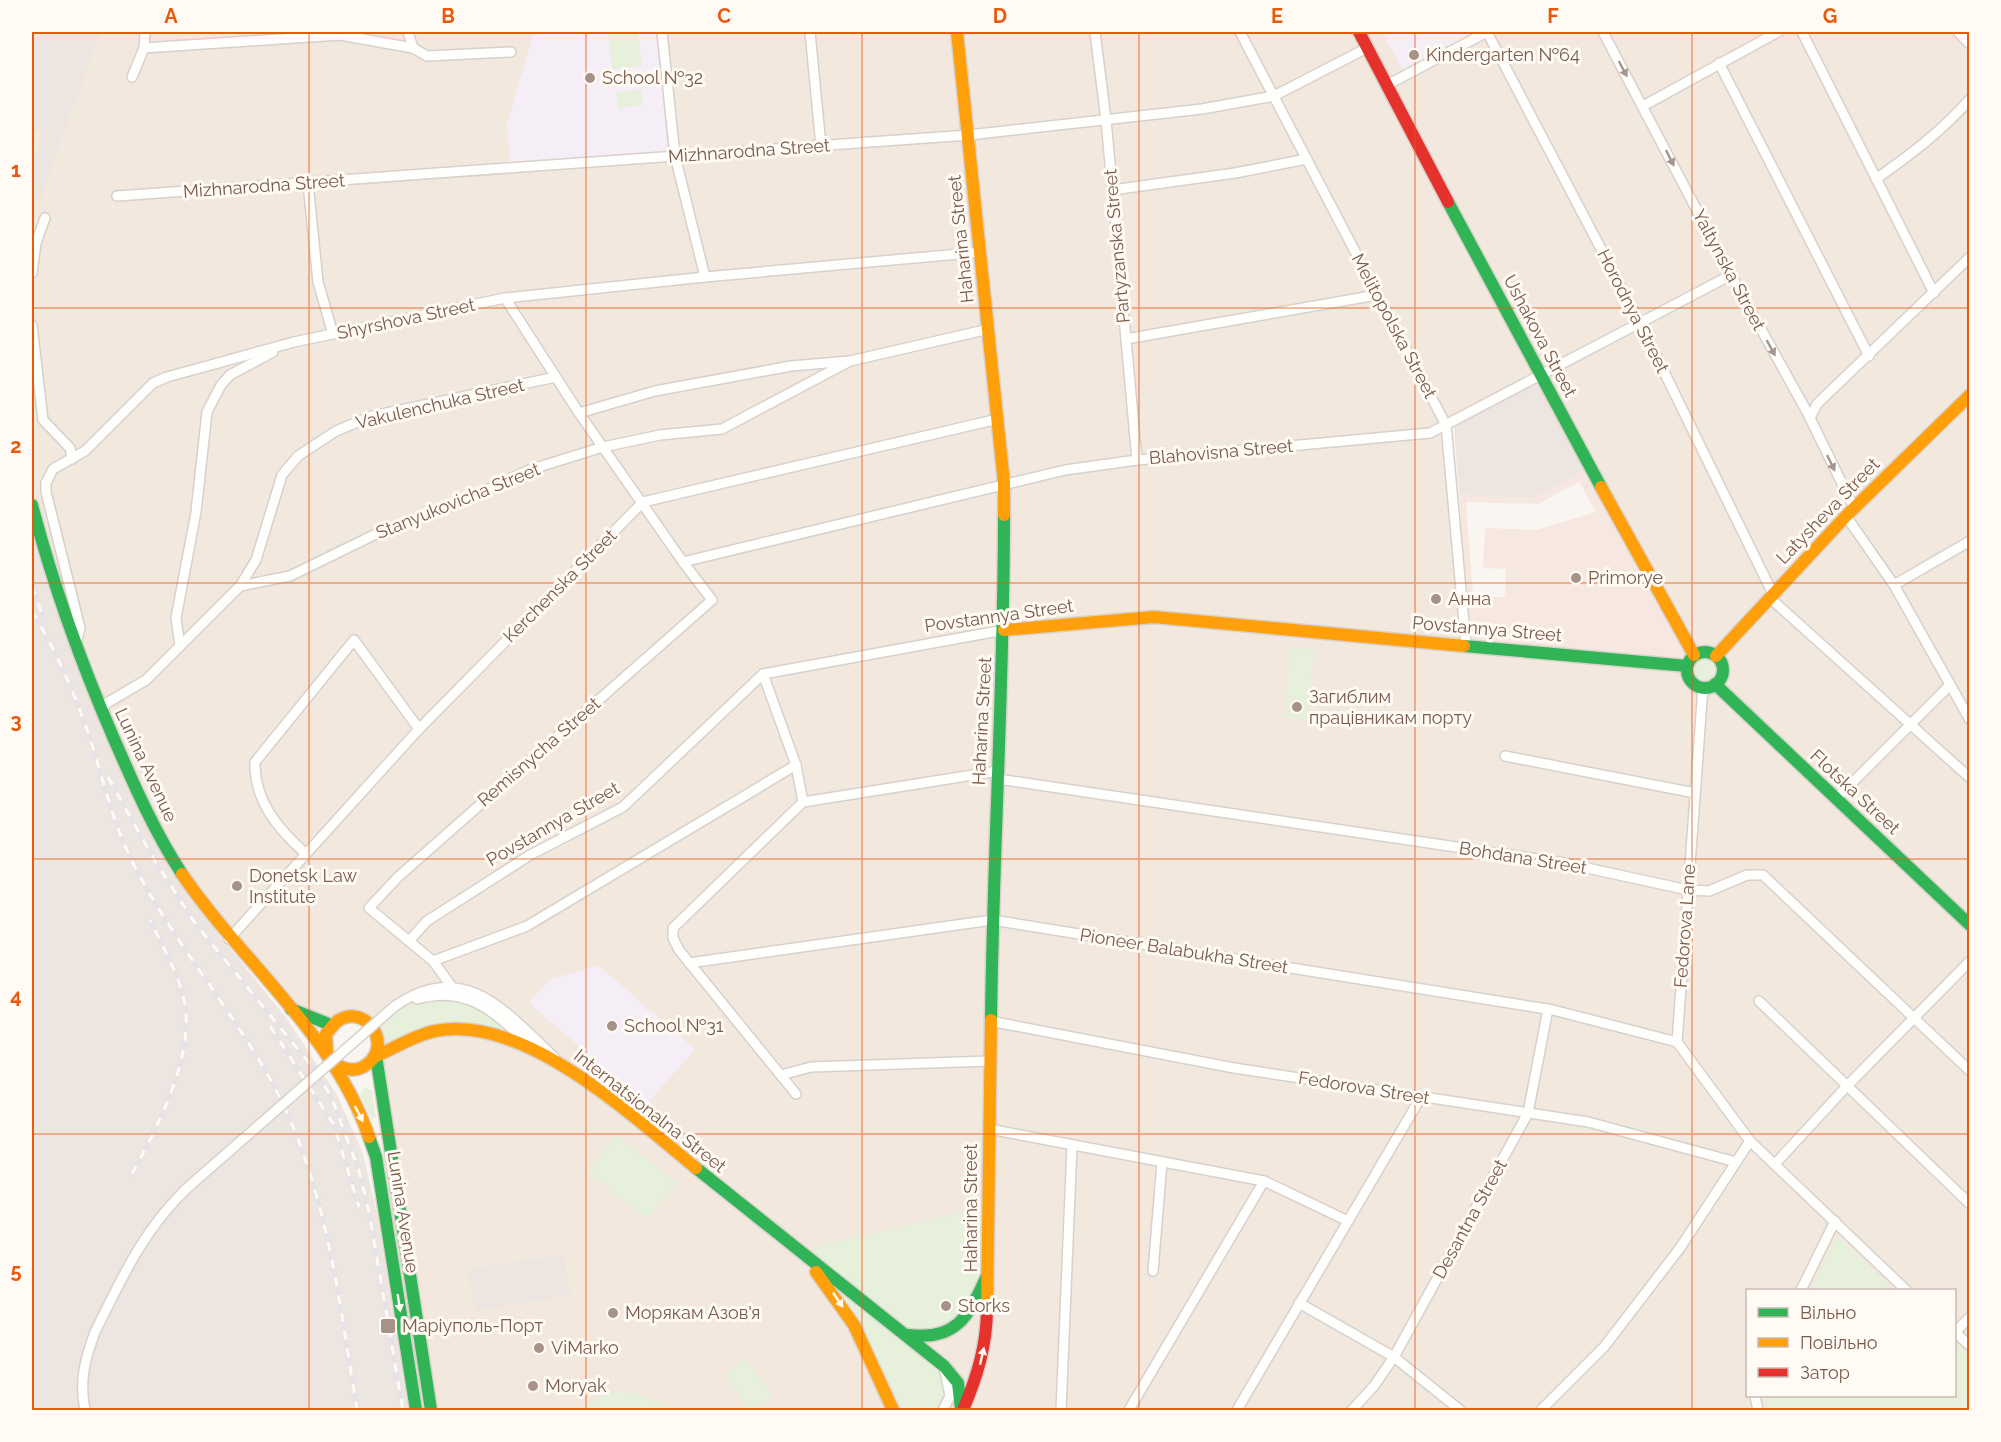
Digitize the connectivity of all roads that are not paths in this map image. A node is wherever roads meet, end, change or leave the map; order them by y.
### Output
1 (145, 32) edge
2 (408, 32) edge
3 (662, 32) edge
4 (810, 32) edge
5 (957, 32) edge
6 (1095, 32) edge
7 (1240, 32) edge
8 (1359, 32) edge
9 (1487, 32) edge
10 (1604, 32) edge
11 (1778, 32) edge
12 (1802, 32) edge
13 (1958, 32) edge
14 (1970, 44) edge
15 (144, 48) junction
16 (413, 48) junction
17 (1368, 48) junction
18 (511, 52) dead end
19 (1719, 63) junction
20 (132, 77) dead end
21 (1387, 85) junction
22 (1274, 96) junction
23 (1970, 99) edge
24 (1643, 106) junction
25 (1106, 120) junction
26 (969, 135) junction
27 (821, 146) junction
28 (675, 156) junction
29 (1306, 159) junction
30 (1876, 179) junction
31 (308, 183) junction
32 (1112, 190) junction
33 (117, 196) dead end
34 (45, 218) dead end
35 (981, 252) junction
36 (1970, 257) edge
37 (32, 273) edge
38 (1731, 275) junction
39 (705, 276) junction
40 (1934, 292) junction
41 (1377, 295) junction
42 (505, 298) junction
43 (1640, 323) junction
44 (32, 325) edge
45 (988, 328) junction
46 (333, 334) junction
47 (1126, 339) junction
48 (294, 342) junction
49 (1869, 356) junction
50 (850, 361) junction
51 (1540, 376) junction
52 (556, 377) junction
53 (1968, 399) edge
54 (1802, 404) junction
55 (1817, 404) junction
56 (579, 413) junction
57 (1810, 418) junction
58 (998, 419) junction
59 (1446, 426) junction
60 (603, 447) junction
61 (72, 459) junction
62 (1137, 460) junction
63 (1004, 483) junction
64 (643, 502) junction
65 (32, 505) edge
66 (1850, 512) junction
67 (1970, 541) edge
68 (683, 562) junction
69 (1894, 585) junction
70 (240, 586) junction
71 (1772, 596) junction
72 (1005, 630) junction
73 (1466, 645) junction
74 (180, 646) junction
75 (75, 648) junction
76 (1716, 656) junction
77 (1691, 660) junction
78 (763, 674) junction
79 (1709, 686) junction
80 (1950, 686) junction
81 (100, 707) junction
82 (1970, 720) edge
83 (1910, 725) junction
84 (419, 729) junction
85 (1505, 756) dead end
86 (796, 765) junction
87 (998, 775) junction
88 (1970, 778) edge
89 (1695, 793) junction
90 (1836, 799) junction
91 (803, 802) junction
92 (306, 854) junction
93 (1688, 890) junction
94 (992, 920) junction
95 (1970, 925) edge
96 (229, 939) junction
97 (409, 940) junction
98 (433, 961) junction
99 (1970, 961) edge
100 (689, 963) junction
101 (452, 987) junction
102 (1759, 1000) dead end
103 (395, 1006) junction
104 (288, 1008) junction
105 (1548, 1009) junction
106 (1914, 1017) junction
107 (990, 1021) junction
108 (331, 1025) junction
109 (379, 1038) junction
110 (1677, 1042) junction
111 (396, 1047) junction
112 (538, 1053) junction
113 (376, 1056) junction
114 (330, 1058) junction
115 (989, 1061) junction
116 (561, 1064) junction
117 (1970, 1071) edge
118 (781, 1075) junction
119 (1847, 1086) junction
120 (796, 1094) dead end
121 (1421, 1097) junction
122 (1528, 1113) junction
123 (989, 1129) junction
124 (1750, 1141) junction
125 (1072, 1145) junction
126 (1162, 1162) junction
127 (1736, 1162) junction
128 (1775, 1164) junction
129 (1264, 1181) junction
130 (1970, 1204) edge
131 (1348, 1221) junction
132 (1835, 1221) junction
133 (785, 1241) junction
134 (1153, 1270) dead end
135 (988, 1271) junction
136 (1801, 1289) edge
137 (1905, 1289) edge
138 (1299, 1303) junction
139 (1970, 1317) edge
140 (1956, 1330) edge
141 (1956, 1332) edge
142 (907, 1334) junction
143 (1970, 1346) edge
144 (1394, 1357) junction
145 (872, 1365) junction
146 (944, 1366) junction
147 (85, 1410) edge
148 (416, 1410) edge
149 (431, 1410) edge
150 (893, 1410) edge
151 (901, 1410) edge
152 (943, 1410) edge
153 (962, 1410) edge
154 (1061, 1410) edge
155 (1129, 1410) edge
156 (1237, 1410) edge
157 (1352, 1410) edge
158 (1460, 1410) edge
159 (1541, 1410) edge

1 - 15 street
2 - 16 street
3 - 28 street
4 - 27 street
5 - 26 street, Haharina Street
6 - 25 street, Partyzanska Street
7 - 22 street, Melitopolska Street
8 - 17 street, Ushakova Street
9 - 21 street
9 - 43 street, Horodnya Street
10 -> 24 street, Yaltynska Street
11 - 19 street
12 - 30 street
13 - 14 street
15 - 16 street
15 - 20 street
16 - 18 street
17 - 21 street, Ushakova Street
17 - 22 street, Mizhnarodna Street
19 - 24 street
19 - 49 street
21 - 51 street, Ushakova Street
22 - 25 street, Mizhnarodna Street
22 - 29 street, Melitopolska Street
23 - 30 street
24 -> 38 street, Yaltynska Street
25 - 26 street, Mizhnarodna Street
25 - 32 street, Partyzanska Street
26 - 27 street, Mizhnarodna Street
26 - 35 street, Haharina Street
27 - 28 street, Mizhnarodna Street
28 - 31 street, Mizhnarodna Street
28 - 39 street
29 - 32 street
29 - 41 street, Melitopolska Street
30 - 40 street
31 - 33 street, Mizhnarodna Street
31 - 46 street
32 - 47 street, Partyzanska Street
34 - 37 street
35 - 39 street, Shyrshova Street
35 - 45 street, Haharina Street
36 - 40 street
38 - 43 street, Blahovisna Street
38 -> 54 street, Yaltynska Street
39 - 42 street, Shyrshova Street
40 - 49 street
41 - 47 street
41 - 59 street, Melitopolska Street
42 - 46 street, Shyrshova Street
42 - 52 street
43 - 51 street, Blahovisna Street
43 - 71 street, Horodnya Street
44 - 61 street
45 - 50 street, Stanyukovicha Street
45 - 58 street, Haharina Street
46 - 48 street, Shyrshova Street
47 - 62 street, Partyzanska Street
48 - 61 street, Shyrshova Street
48 - 74 street
49 - 55 street
50 - 56 street, Stanyukovicha Street
50 - 60 street, Stanyukovicha Street
51 - 59 street, Blahovisna Street
51 - 77 street, Ushakova Street
52 - 56 street
52 - 70 street, Vakulenchuka Street
53 - 66 street, Latysheva Street
54 - 55 street
54 - 57 street, Yaltynska Street
55 - 57 street
56 - 60 street
57 -> 66 street, Yaltynska Street
58 - 63 street, Haharina Street
58 - 64 street
59 - 62 street, Blahovisna Street
59 - 73 street, Melitopolska Street
60 - 64 street
60 - 70 street, Stanyukovicha Street
61 - 75 street, Shyrshova Street
62 - 63 street, Blahovisna Street
63 - 68 street, Blahovisna Street
63 - 72 street, Haharina Street
64 - 68 street
64 - 84 street, Kerchenska Street
65 - 75 street, Lunina Avenue
66 - 69 street, Yaltynska Street
66 - 71 street, Latysheva Street
67 - 69 street
68 - 97 street, Remisnycha Street
69 - 80 street, Yaltynska Street
70 - 74 street
71 - 76 street, Latysheva Street
71 - 83 street
72 - 73 street, Povstannya Street
72 - 78 street, Povstannya Street
72 - 87 street, Haharina Street
73 - 77 street, Povstannya Street
74 - 81 street
75 - 81 street, Lunina Avenue
76 - 77 street
76 - 79 street
77 - 79 street
78 - 86 street
78 - 97 street, Povstannya Street
79 - 89 street, Fedorova Lane
79 - 90 street, Flotska Street
80 - 82 street, Yaltynska Street
80 - 83 street
81 - 96 street, Lunina Avenue
83 - 88 street
83 - 90 street
84 - 92 street, Kerchenska Street
84 - 92 street
85 - 89 street
86 - 91 street
86 - 98 street
87 - 91 street, Bohdana Street
87 - 93 street, Bohdana Street
87 - 94 street, Haharina Street
89 - 93 street, Fedorova Lane
90 - 95 street, Flotska Street
91 - 100 street
92 - 96 street, Kerchenska Street
93 - 106 street, Bohdana Street
93 - 110 street, Fedorova Lane
94 - 100 street, Pioneer Balabukha Street
94 - 105 street, Pioneer Balabukha Street
94 - 107 street, Haharina Street
96 - 104 street, Lunina Avenue
97 - 98 street
98 - 101 street
99 - 106 street
100 - 118 street
101 - 103 street
101 - 116 street
102 - 119 street
103 - 112 street
103 - 147 street, bridge
104 - 108 street, Lunina Avenue
104 - 114 street, Lunina Avenue
105 - 110 street, Pioneer Balabukha Street
105 - 122 street, Desantna Street
106 - 117 street, Bohdana Street
106 - 119 street
107 - 115 street, Haharina Street
107 - 121 street, Fedorova Street
108 - 109 street
108 - 114 street
109 - 111 street
109 - 113 street
110 - 124 street
111 - 112 street, Internatsionalna Street
111 - 113 street, Internatsionalna Street
112 - 116 street, Internatsionalna Street
113 - 114 street
113 - 149 street, Lunina Avenue
114 -> 148 street, Lunina Avenue
115 - 118 street
115 - 123 street, Haharina Street
116 - 133 street, Internatsionalna Street
118 - 120 street
119 - 128 street
119 - 130 street
121 - 122 street, Fedorova Street
121 - 131 street
122 - 127 street, Fedorova Street
122 - 144 street, Desantna Street
123 - 125 street
123 - 135 street, Haharina Street
124 - 127 street
124 - 128 street
125 - 126 street
125 - 154 street
126 - 129 street
126 - 134 street
127 - 159 street
128 - 132 street
129 - 131 street
129 - 155 street
131 - 138 street
132 - 136 street
132 - 137 street
133 - 142 street
133 -> 145 street
135 - 142 street
153 -> 135 street, Haharina Street
138 - 144 street
138 - 156 street
139 - 140 street
141 - 143 street
142 - 146 street
144 - 157 street, Desantna Street
144 - 158 street
145 - 150 street
145 - 151 street
146 - 152 street
146 - 153 street

